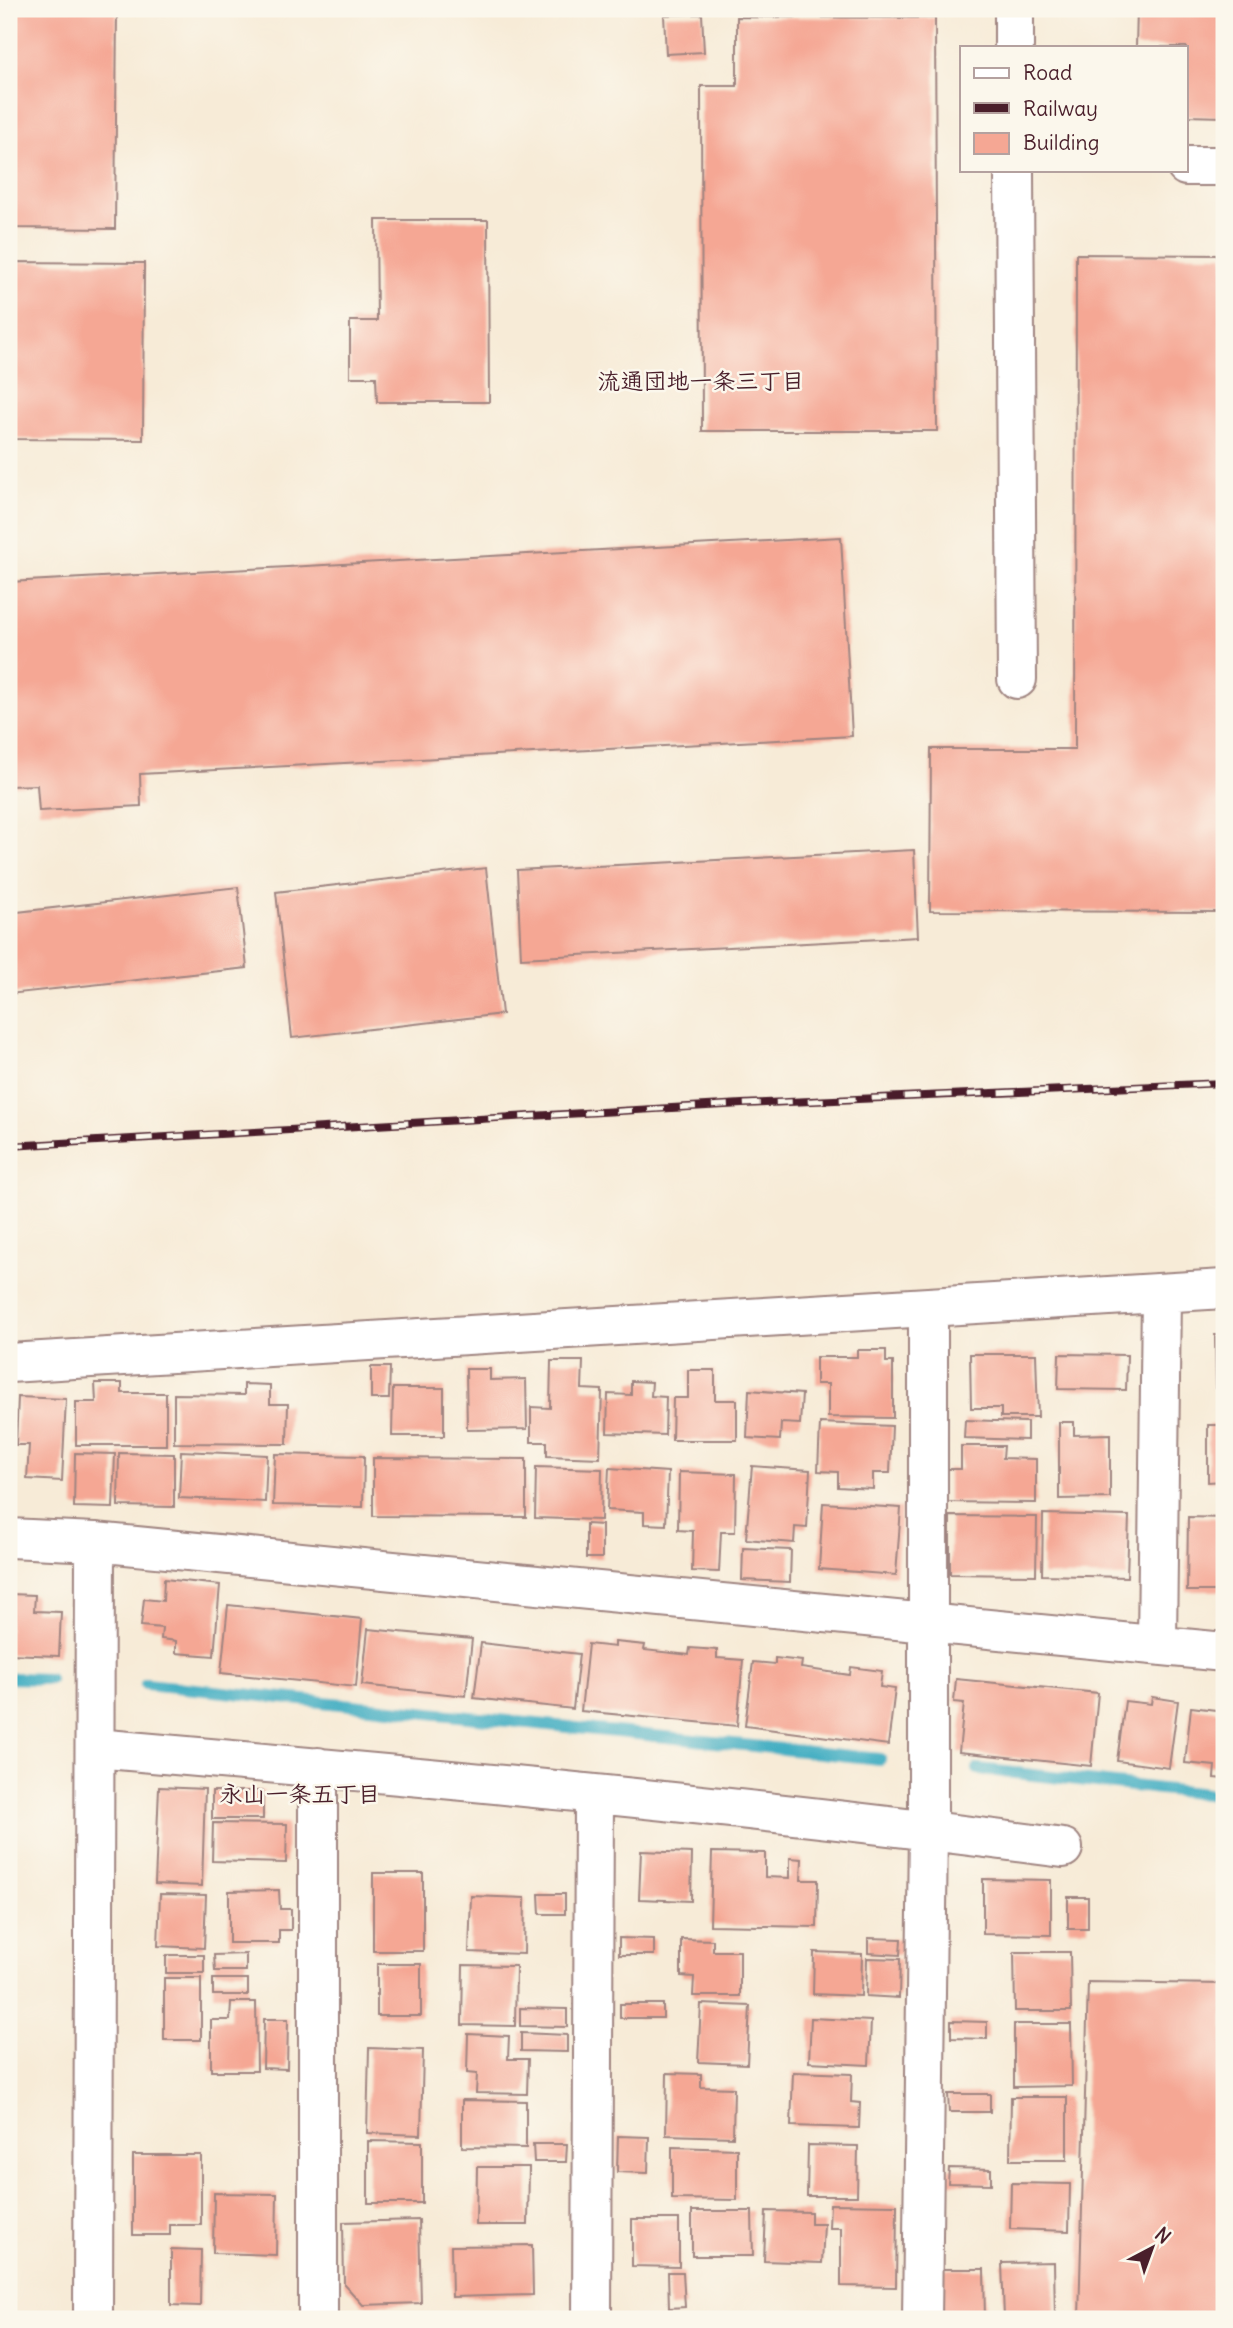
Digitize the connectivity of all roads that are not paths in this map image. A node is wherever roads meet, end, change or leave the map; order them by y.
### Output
1 (1014, 9) edge
2 (1014, 46) edge
3 (1188, 166) edge
4 (1224, 166) edge
5 (1014, 172) edge
6 (1017, 679) dead end
7 (1224, 1290) edge
8 (1161, 1294) junction
9 (928, 1308) junction
10 (9, 1363) edge
11 (9, 1538) edge
12 (95, 1542) junction
13 (927, 1621) junction
14 (1157, 1644) junction
15 (1224, 1652) edge
16 (95, 1748) junction
17 (318, 1767) junction
18 (594, 1795) junction
19 (928, 1830) junction
20 (1063, 1848) dead end
21 (93, 2319) edge
22 (318, 2319) edge
23 (592, 2319) edge
24 (922, 2319) edge

1 - 2 street
3 - 4 street
5 - 6 street
7 - 8 street
8 - 9 street
8 - 14 street
9 - 10 street
9 - 13 street
11 - 12 street
12 - 13 street
12 - 16 street
13 - 14 street
13 - 19 street
14 - 15 street
16 - 17 street
16 - 21 street
17 - 18 street
17 - 22 street
18 - 19 street
18 - 23 street
19 - 20 street
19 - 24 street

